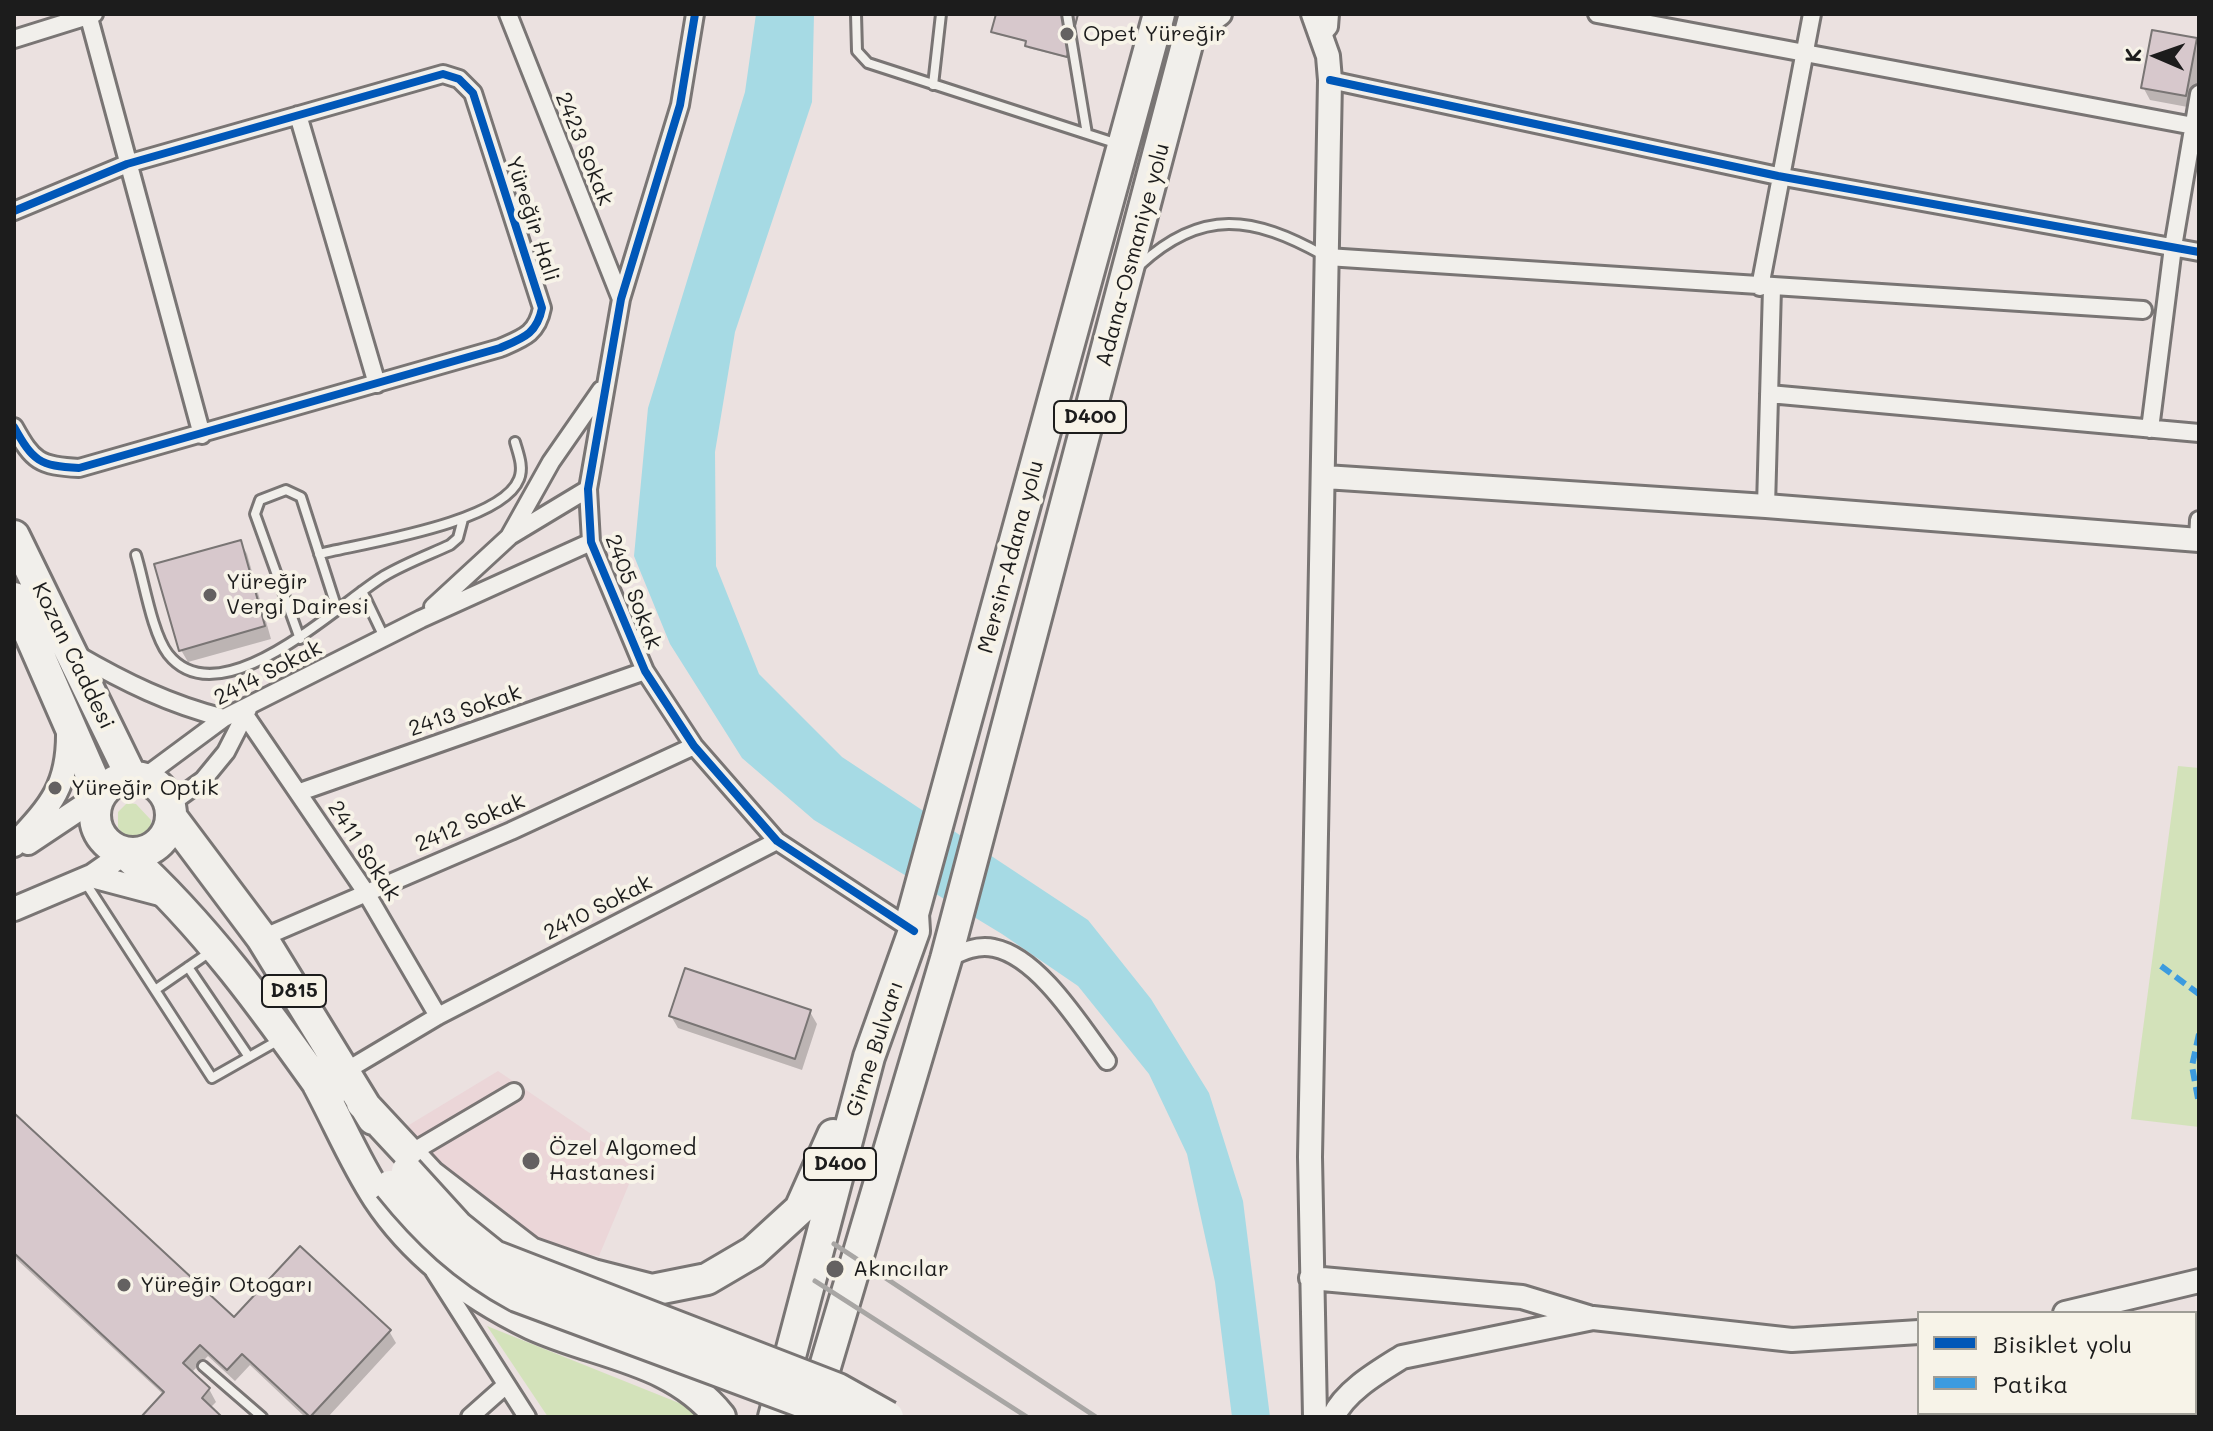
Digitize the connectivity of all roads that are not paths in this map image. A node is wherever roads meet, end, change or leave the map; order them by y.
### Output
1 (695, 14) edge
2 (856, 14) edge
3 (941, 14) edge
4 (1067, 14) edge
5 (1159, 14) edge
6 (1220, 14) edge
7 (1597, 14) edge
8 (1812, 14) edge
9 (90, 15) edge
10 (515, 15) edge
11 (1317, 19) edge
12 (1192, 25) edge
13 (14, 39) edge
14 (1806, 53) junction
15 (1330, 80) junction
16 (933, 85) junction
17 (2199, 94) edge
18 (298, 115) junction
19 (2196, 127) edge
20 (1087, 134) junction
21 (1123, 145) junction
22 (127, 164) junction
23 (1778, 176) junction
24 (14, 211) edge
25 (2173, 247) junction
26 (2199, 252) edge
27 (1327, 257) junction
28 (1127, 276) junction
29 (1766, 287) junction
30 (621, 299) junction
31 (2143, 310) dead end
32 (377, 384) junction
33 (604, 386) junction
34 (1769, 394) junction
35 (14, 427) edge
36 (2150, 429) junction
37 (2199, 433) edge
38 (202, 435) junction
39 (515, 442) dead end
40 (1325, 477) junction
41 (588, 489) junction
42 (1766, 506) junction
43 (463, 519) junction
44 (2199, 520) edge
45 (14, 536) edge
46 (509, 537) junction
47 (2198, 540) edge
48 (591, 542) junction
49 (319, 554) junction
50 (136, 555) dead end
51 (362, 591) junction
52 (14, 598) edge
53 (337, 609) junction
54 (421, 619) junction
55 (384, 638) junction
56 (300, 639) junction
57 (71, 651) junction
58 (645, 671) junction
59 (247, 711) junction
60 (67, 714) junction
61 (224, 718) junction
62 (694, 746) junction
63 (137, 777) junction
64 (300, 792) junction
65 (100, 795) junction
66 (171, 811) junction
67 (777, 841) junction
68 (14, 845) edge
69 (14, 852) edge
70 (125, 853) junction
71 (88, 878) junction
72 (365, 891) junction
73 (176, 900) junction
74 (14, 909) edge
75 (914, 922) junction
76 (262, 938) junction
77 (216, 947) junction
78 (946, 959) junction
79 (188, 967) junction
80 (155, 990) junction
81 (438, 1016) junction
82 (283, 1037) junction
83 (249, 1057) junction
84 (869, 1057) junction
85 (1107, 1061) dead end
86 (331, 1078) junction
87 (514, 1092) dead end
88 (402, 1171) junction
89 (418, 1246) junction
90 (1311, 1278) junction
91 (2199, 1281) edge
92 (844, 1294) junction
93 (2073, 1311) edge
94 (1593, 1318) junction
95 (1917, 1332) edge
96 (203, 1366) dead end
97 (506, 1385) junction
98 (262, 1417) edge
99 (470, 1417) edge
100 (527, 1417) edge
101 (720, 1417) edge
102 (774, 1417) edge
103 (810, 1417) edge
104 (822, 1417) edge
105 (843, 1417) edge
106 (888, 1417) edge
107 (1315, 1417) edge
108 (1333, 1417) edge

1 - 30 street, 2405 Sokak
2 - 16 lane
3 - 16 lane
4 - 20 lane
5 - 21 highway, Mersin-Adana yolu / D400
6 - 12 main road
7 - 14 street
8 - 14 street
9 - 13 street
9 - 22 street
10 - 30 street, 2423 Sokak
11 - 15 main road
12 - 28 highway, Adana-Osmaniye yolu / D400
14 - 19 street
14 - 23 street
15 - 23 street
15 - 27 main road
16 - 20 lane
17 - 19 street
18 - 22 street, Yüreğir Hali
18 - 32 street
18 - 32 street, Yüreğir Hali
19 - 25 street
20 - 21 lane
21 - 75 highway, Mersin-Adana yolu / D400
22 - 24 street, Yüreğir Hali
22 - 38 street
23 - 25 street
23 - 29 street
25 - 26 street
25 - 36 street
27 - 28 lane
27 - 29 street
27 - 40 main road
28 - 78 highway, Adana-Osmaniye yolu / D400
29 - 31 street
29 - 34 street
30 - 33 street, 2405 Sokak
32 - 38 street, Yüreğir Hali
33 - 41 street, 2405 Sokak
33 - 46 street, 2414 Sokak
34 - 36 street
34 - 42 street
35 - 38 street, Yüreğir Hali
36 - 37 street
39 - 43 lane
40 - 42 main road
40 - 90 main road
41 - 46 street
41 - 48 street, 2405 Sokak
42 - 47 main road
43 - 49 lane
43 - 51 lane
44 - 47 street
45 - 57 highway, Kozan Caddesi / D815
46 - 54 street, 2414 Sokak
48 - 54 street, 2414 Sokak
48 - 58 street, 2405 Sokak
49 - 53 lane
49 - 56 lane
50 - 56 lane
51 - 53 lane
51 - 55 lane
52 - 60 highway, Kozan Caddesi / D815
53 - 56 lane
54 - 55 street, 2414 Sokak
55 - 59 street, 2414 Sokak
57 - 61 street
57 - 63 highway, Kozan Caddesi / D815
58 - 62 street, 2405 Sokak
58 - 64 street, 2413 Sokak
59 - 61 street, 2414 Sokak
59 - 64 street, 2411 Sokak
59 - 66 street
60 - 65 highway, Kozan Caddesi / D815
60 - 68 main road
61 - 63 street, 2414 Sokak
62 - 67 street, 2405 Sokak
62 - 72 street, 2412 Sokak
63 - 65 highway
63 - 66 highway, D815
64 - 72 street, 2411 Sokak
65 - 69 main road
65 - 70 highway, D815
66 - 70 highway
66 - 76 highway, D815
67 - 75 street, 2405 Sokak
67 - 81 street, 2410 Sokak
70 - 71 main road
70 - 73 highway, D815
71 - 73 main road
71 - 74 main road
71 - 80 lane
72 - 76 street, 2412 Sokak
72 - 81 street, 2411 Sokak
73 - 77 highway, D815
75 - 84 highway, Girne Bulvarı / D400
76 - 86 highway, D815
77 - 79 lane
77 - 82 highway, D815
78 - 85 street
78 - 92 highway, Girne Bulvarı / D400
79 - 80 lane
79 - 83 lane
80 - 83 lane
81 - 86 street, 2410 Sokak
82 - 83 lane
82 - 86 highway, D815
84 - 88 highway
84 - 102 highway, Girne Bulvarı / D400
86 - 88 highway
86 - 88 highway, D815
86 - 89 highway
87 - 88 street
88 - 105 highway, bridge
88 - 106 highway, bridge
89 - 97 street
89 - 101 highway
90 - 94 main road
90 - 107 main road
91 - 93 main road
92 - 103 highway, Girne Bulvarı / D400
92 - 104 highway
94 - 95 main road
94 - 108 main road
96 - 98 lane
97 - 99 street
97 - 100 street

